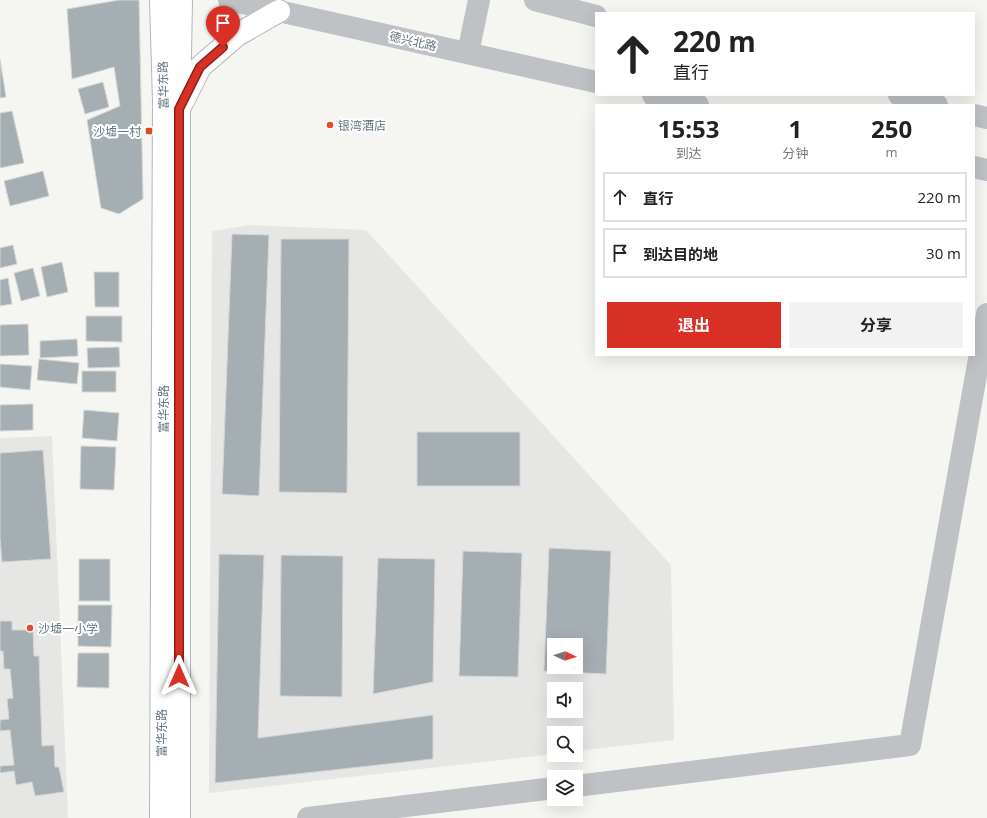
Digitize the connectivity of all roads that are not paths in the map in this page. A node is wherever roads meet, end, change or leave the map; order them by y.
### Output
1 (161, 0) edge
2 (182, 0) edge
3 (229, 0) edge
4 (479, 0) edge
5 (535, 0) edge
6 (591, 10) edge
7 (279, 11) junction
8 (468, 54) junction
9 (595, 82) edge
10 (658, 96) edge
11 (903, 96) edge
12 (694, 104) edge
13 (933, 104) edge
14 (179, 109) junction
15 (975, 115) edge
16 (987, 118) edge
17 (975, 167) edge
18 (987, 170) edge
19 (987, 314) edge
20 (583, 785) edge
21 (547, 789) edge
22 (161, 818) edge
23 (179, 818) edge
24 (308, 818) edge

1 - 22 main road, 富华东路
2 - 14 main road, 富华东路
3 - 7 street, 德兴北路
4 - 8 street
5 - 6 street
7 - 8 street, 德兴北路
7 - 14 main road
8 - 9 street, 德兴北路
10 - 12 street
11 - 13 street
14 - 23 main road, 富华东路
15 - 16 street
17 - 18 street
19 - 20 street
21 - 24 street

